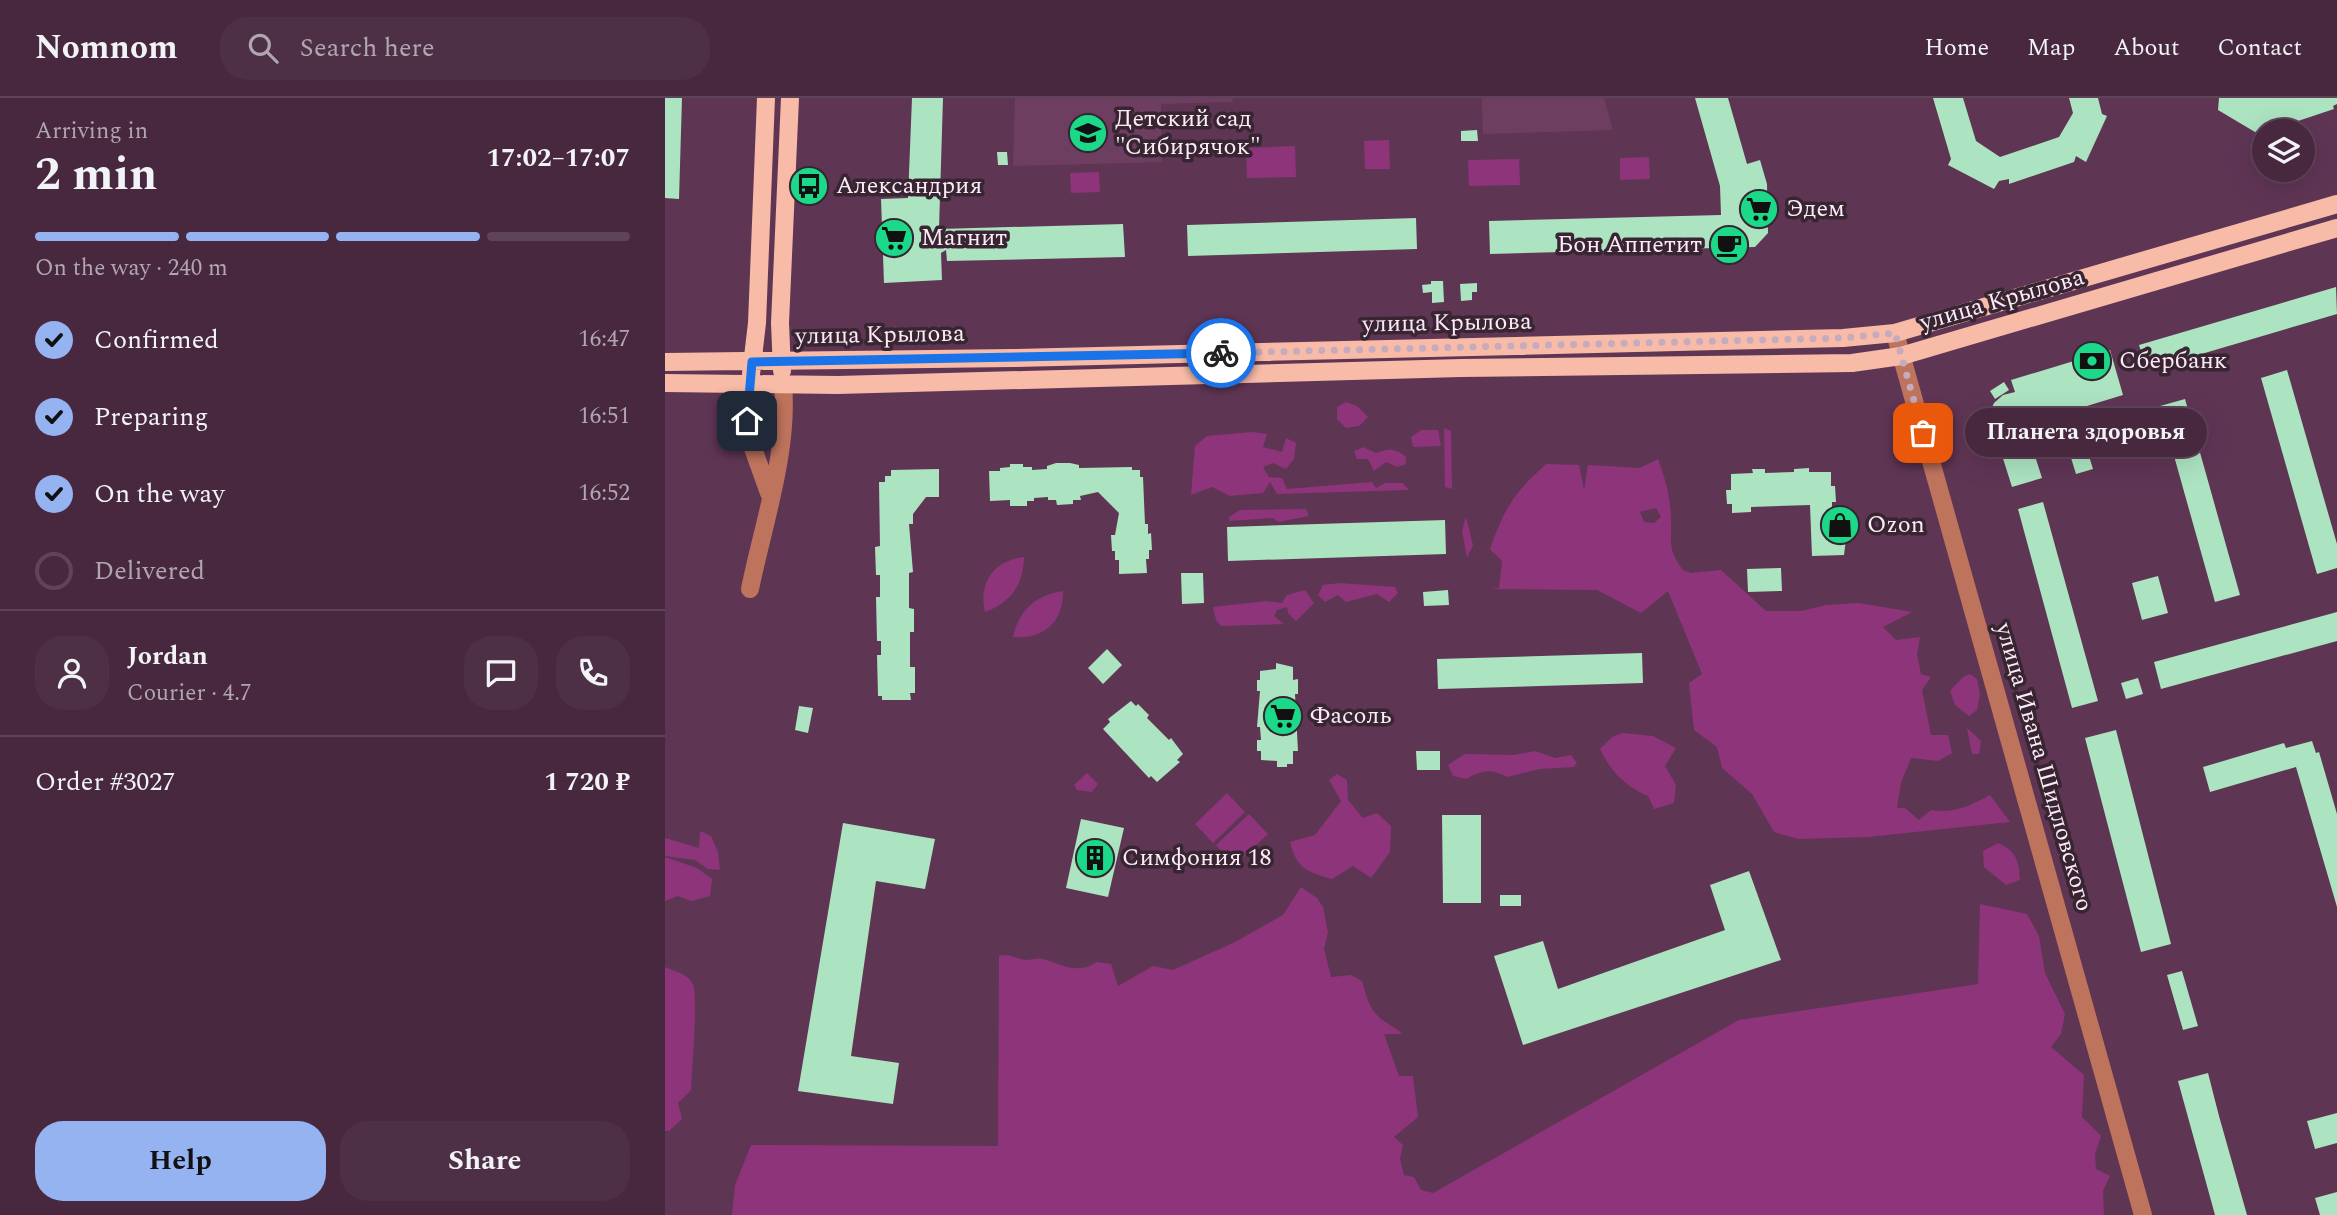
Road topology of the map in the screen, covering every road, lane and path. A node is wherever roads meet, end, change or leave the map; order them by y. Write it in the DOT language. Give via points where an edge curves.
graph roads {
  1 [pos="766,98"];
  2 [pos="790,98"];
  3 [pos="2337,204"];
  4 [pos="2337,228"];
  5 [pos="1895,333"];
  6 [pos="1901,356"];
  7 [pos="781,361"];
  8 [pos="665,362"];
  9 [pos="752,362"];
  10 [pos="665,383"];
  11 [pos="750,384"];
  12 [pos="783,385"];
  13 [pos="769,495"];
  14 [pos="750,589"];
  15 [pos="2143,1215"];
  1 -- 9 [label="main road"];
  2 -- 7 [label="main road"];
  3 -- 5 [label="main road, улица Крылова"];
  4 -- 6 [label="main road, улица Крылова"];
  5 -- 6 [label="street, улица Ивана Шидловского"];
  5 -- 7 [label="main road, улица Крылова"];
  6 -- 12 [label="main road, улица Крылова" via="1852,363"];
  6 -- 15 [label="street, улица Ивана Шидловского"];
  7 -- 9 [label="main road, улица Крылова"];
  7 -- 12 [label="main road"];
  8 -- 9 [label="main road, улица Крылова"];
  9 -- 11 [label="main road"];
  10 -- 11 [label="main road, улица Крылова"];
  11 -- 12 [label="main road, улица Крылова"];
  11 -- 13 [label="street" via="750,440"];
  12 -- 13 [label="street" via="785,408"];
  13 -- 14 [label="street"];
}
